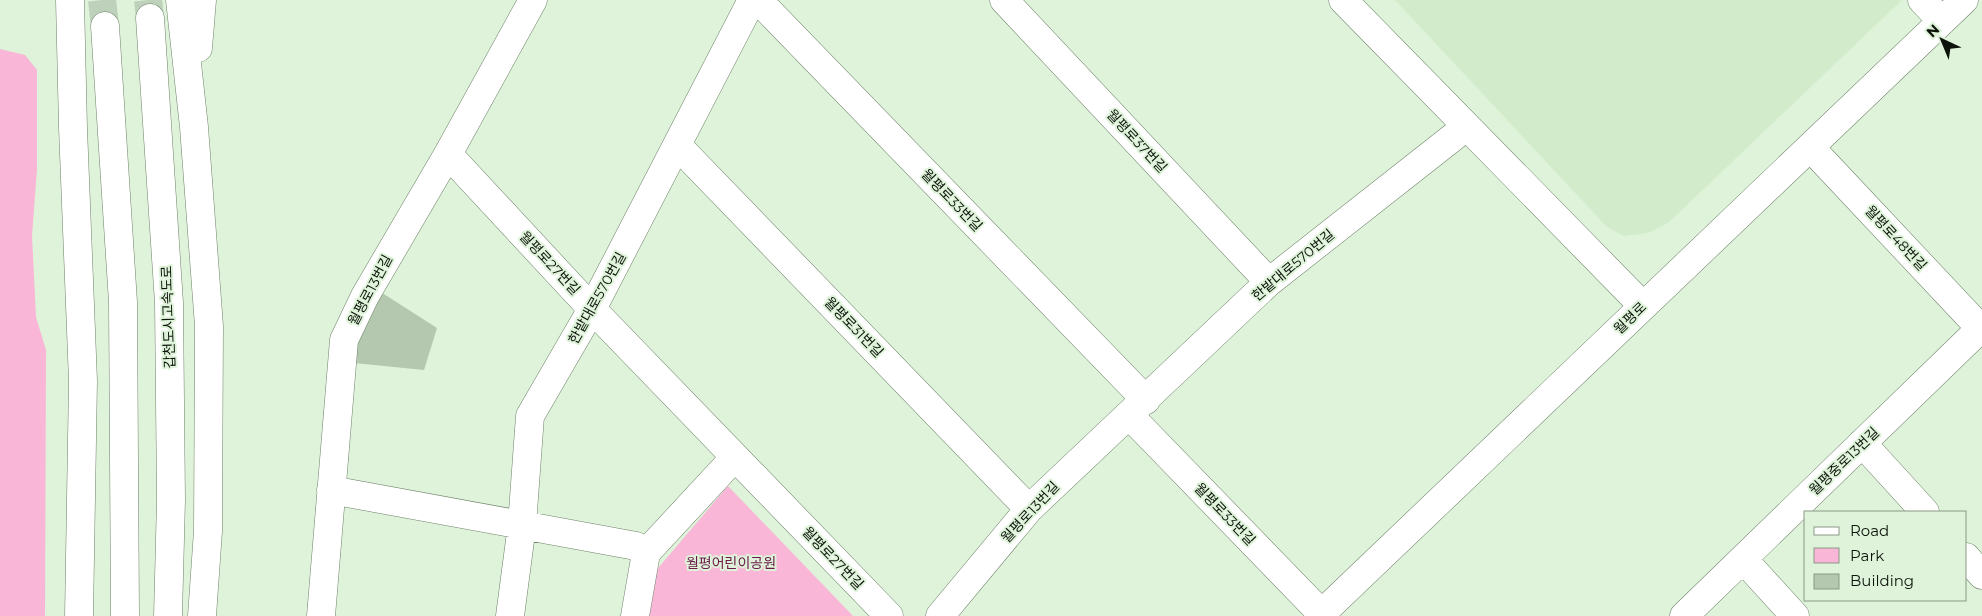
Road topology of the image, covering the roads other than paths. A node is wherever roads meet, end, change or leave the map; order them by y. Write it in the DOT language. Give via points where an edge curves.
graph roads {
  1 [pos="60,0"];
  2 [pos="70,0"];
  3 [pos="180,0"];
  4 [pos="202,0"];
  5 [pos="532,0"];
  6 [pos="752,0"];
  7 [pos="758,0"];
  8 [pos="1004,0"];
  9 [pos="1344,0"];
  10 [pos="1922,0"];
  11 [pos="1964,0"];
  12 [pos="150,18"];
  13 [pos="1942,21"];
  14 [pos="105,26"];
  15 [pos="71,41"];
  16 [pos="194,127"];
  17 [pos="1466,127"];
  18 [pos="678,146"];
  19 [pos="1810,147"];
  20 [pos="448,154"];
  21 [pos="1269,282"];
  22 [pos="1643,306"];
  23 [pos="592,309"];
  24 [pos="1982,328"];
  25 [pos="1138,408"];
  26 [pos="1862,443"];
  27 [pos="735,457"];
  28 [pos="331,490"];
  29 [pos="1029,509"];
  30 [pos="1924,511"];
  31 [pos="522,525"];
  32 [pos="646,553"];
  33 [pos="1967,558"];
  34 [pos="1743,559"];
  35 [pos="1982,575"];
  36 [pos="1321,615"];
  37 [pos="79,616"];
  38 [pos="125,616"];
  39 [pos="168,616"];
  40 [pos="202,616"];
  41 [pos="321,616"];
  42 [pos="510,616"];
  43 [pos="635,616"];
  44 [pos="889,616"];
  45 [pos="940,616"];
  46 [pos="1684,616"];
  47 [pos="1795,616"];
  1 -- 15 [label="street"];
  2 -- 15 [label="street"];
  3 -- 16 [label="street"];
  4 -- 16 [label="street"];
  5 -- 20 [label="street, 월평로13번길"];
  6 -- 18 [label="street, 한밭대로570번길"];
  7 -- 25 [label="street, 월평로33번길"];
  8 -- 21 [label="street, 월평로37번길"];
  9 -- 17 [label="street"];
  10 -- 13 [label="street"];
  11 -- 13 [label="street, 월평로"];
  12 -- 39 [label="street, 갑천도시고속도로" via="169,302 171,500"];
  13 -- 19 [label="street, 월평로"];
  14 -- 38 [label="street" via="123,302"];
  15 -- 37 [label="street" via="83,381"];
  16 -- 40 [label="street" via="209,326 208,531"];
  17 -- 21 [label="street, 한밭대로570번길"];
  17 -- 22 [label="street"];
  18 -- 23 [label="street, 한밭대로570번길"];
  18 -- 29 [label="street, 월평로31번길"];
  19 -- 22 [label="street, 월평로"];
  19 -- 24 [label="street, 월평로48번길"];
  20 -- 23 [label="street, 월평로27번길"];
  20 -- 28 [label="street, 월평로13번길" via="365,296 344,340"];
  21 -- 25 [label="street, 한밭대로570번길"];
  22 -- 36 [label="street, 월평로"];
  23 -- 27 [label="street, 월평로27번길"];
  23 -- 31 [label="street, 한밭대로570번길" via="530,416"];
  24 -- 26 [label="street, 월평중로13번길"];
  25 -- 29 [label="street, 월평로13번길"];
  25 -- 36 [label="street, 월평로33번길"];
  26 -- 30 [label="street"];
  26 -- 34 [label="street, 월평중로13번길"];
  27 -- 32 [label="street"];
  27 -- 44 [label="street, 월평로27번길"];
  28 -- 31 [label="street"];
  28 -- 41 [label="street, 월평로13번길"];
  29 -- 45 [label="street, 월평로13번길"];
  31 -- 32 [label="street" via="636,546"];
  31 -- 42 [label="street, 한밭대로570번길"];
  32 -- 43 [label="street"];
  33 -- 35 [label="street"];
  34 -- 46 [label="street, 월평중로13번길"];
  34 -- 47 [label="street"];
}
